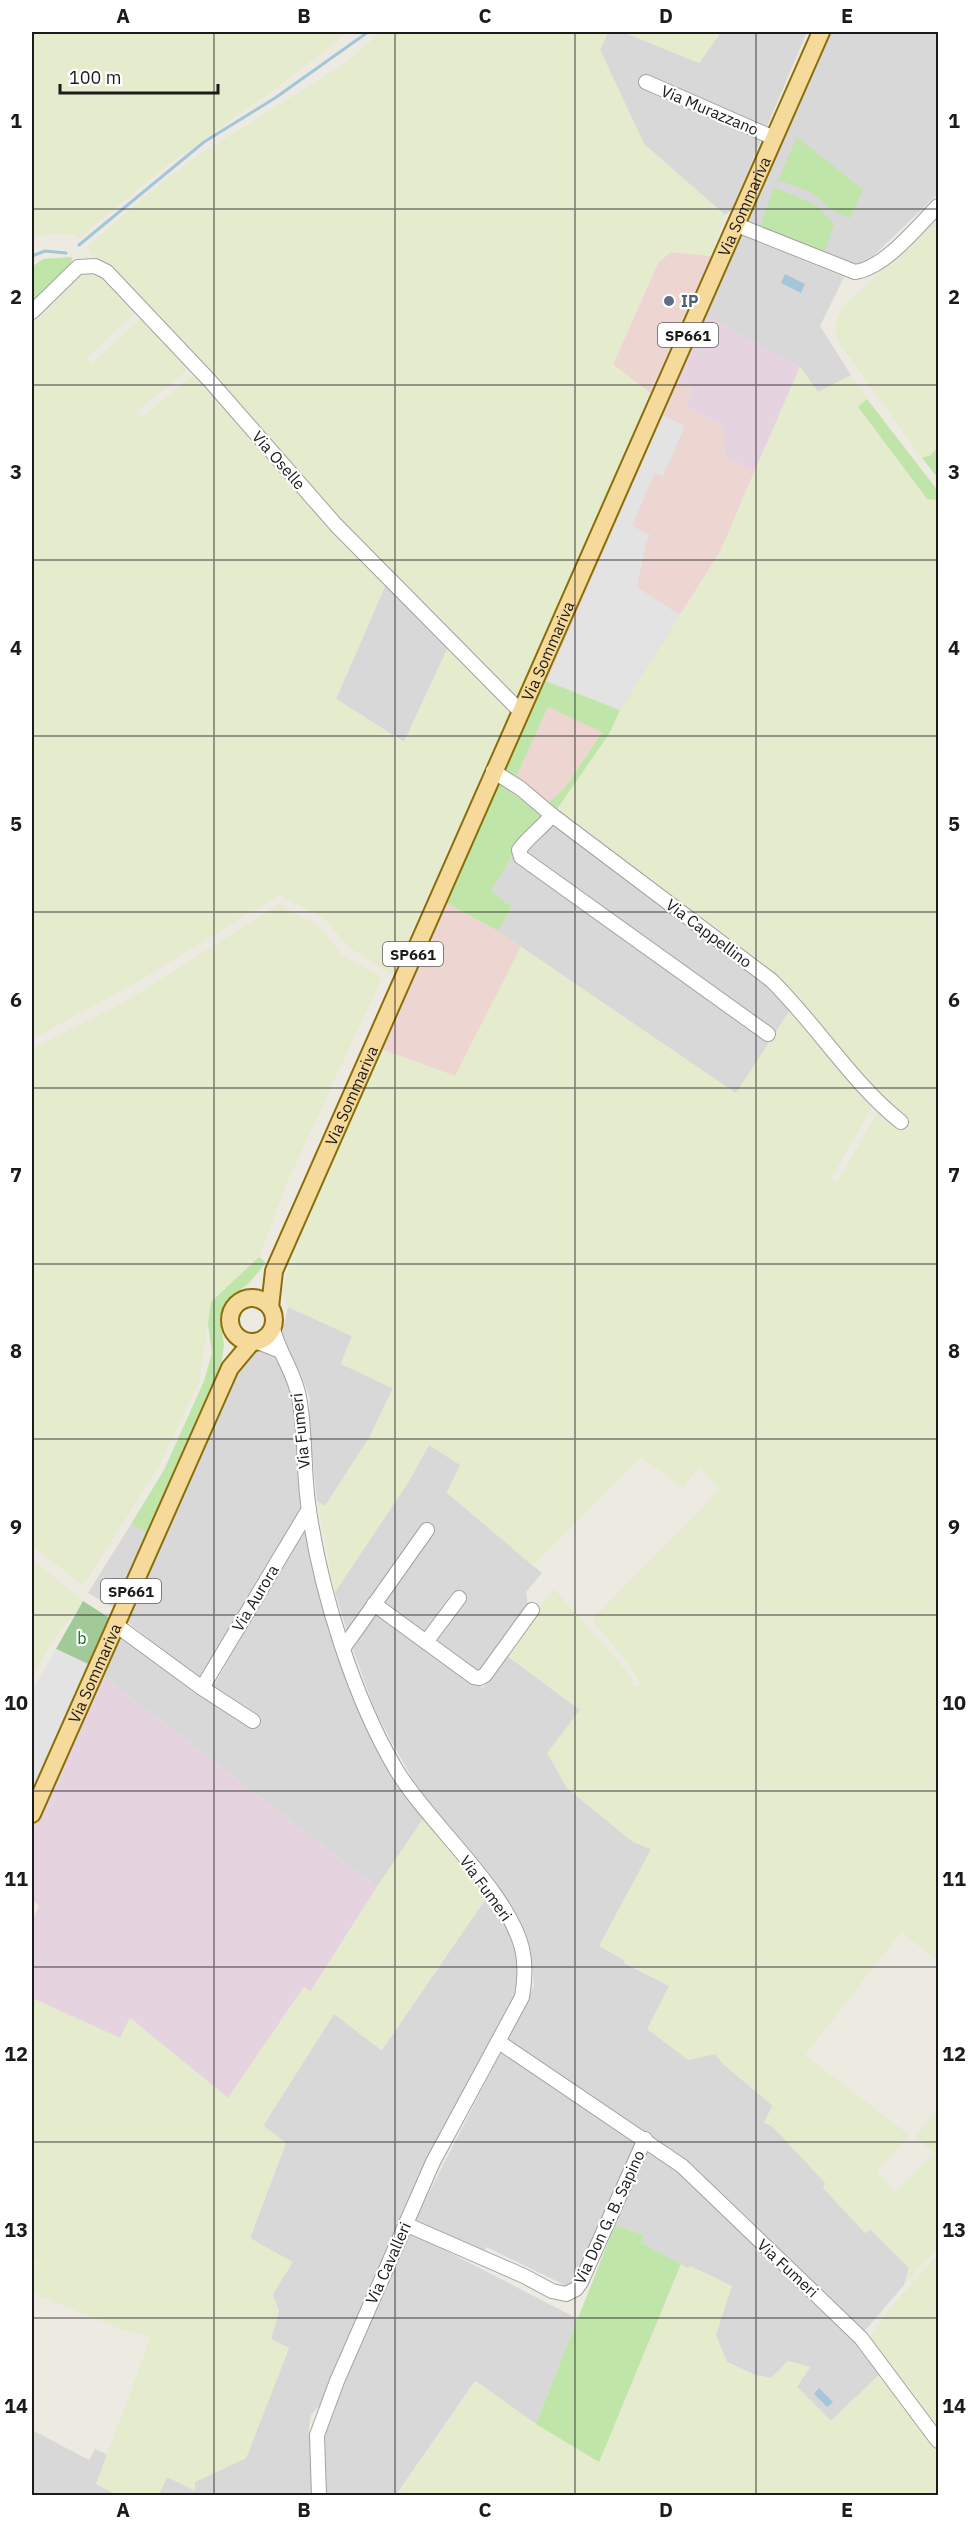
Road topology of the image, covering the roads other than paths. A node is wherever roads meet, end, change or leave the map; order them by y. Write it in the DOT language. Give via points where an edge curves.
graph roads {
  1 [pos="821,32"];
  2 [pos="646,82"];
  3 [pos="774,138"];
  4 [pos="939,206"];
  5 [pos="737,225"];
  6 [pos="32,312"];
  7 [pos="521,712"];
  8 [pos="493,771"];
  9 [pos="552,815"];
  10 [pos="768,1034"];
  11 [pos="901,1122"];
  12 [pos="274,1271"];
  13 [pos="248,1298"];
  14 [pos="270,1307"];
  15 [pos="231,1328"];
  16 [pos="273,1329"];
  17 [pos="255,1342"];
  18 [pos="278,1350"];
  19 [pos="230,1368"];
  20 [pos="309,1509"];
  21 [pos="427,1530"];
  22 [pos="459,1598"];
  23 [pos="374,1604"];
  24 [pos="532,1610"];
  25 [pos="116,1625"];
  26 [pos="426,1642"];
  27 [pos="344,1647"];
  28 [pos="202,1688"];
  29 [pos="254,1721"];
  30 [pos="32,1814"];
  31 [pos="499,2042"];
  32 [pos="645,2139"];
  33 [pos="405,2224"];
  34 [pos="939,2441"];
  35 [pos="319,2496"];
  1 -- 3 [label="main road, Via Sommariva / SP661"];
  2 -- 3 [label="street, Via Murazzano"];
  3 -- 5 [label="main road, Via Sommariva / SP661"];
  4 -- 5 [label="street" via="892,252 855,272"];
  5 -- 7 [label="main road, Via Sommariva / SP661"];
  6 -- 7 [label="street, Via Oselle" via="78,267 95,266 107,273 210,381 336,525"];
  7 -- 8 [label="main road, Via Sommariva / SP661"];
  8 -- 9 [label="street, Via Cappellino"];
  8 -- 12 [label="main road, Via Sommariva / SP661"];
  9 -- 10 [label="street" via="524,843 520,857"];
  9 -- 11 [label="street, Via Cappellino" via="771,980 796,1004 877,1102"];
  12 -- 13 [label="main road, Via Sommariva / SP661"];
  12 -- 14 [label="main road, Via Sommariva / SP661"];
  13 -- 14 [label="main road"];
  13 -- 15 [label="main road" via="233,1307"];
  14 -- 16 [label="main road"];
  15 -- 17 [label="main road" via="240,1340"];
  15 -- 19 [label="main road, Via Sommariva / SP661"];
  16 -- 17 [label="main road"];
  16 -- 18 [label="street, Via Fumeri"];
  17 -- 18 [label="street"];
  17 -- 19 [label="main road, Via Sommariva / SP661"];
  18 -- 20 [label="street, Via Fumeri" via="299,1396"];
  19 -- 25 [label="main road, Via Sommariva / SP661"];
  20 -- 27 [label="street, Via Fumeri" via="321,1577"];
  20 -- 28 [label="street, Via Aurora"];
  21 -- 23 [label="street"];
  22 -- 26 [label="street"];
  23 -- 26 [label="street"];
  23 -- 27 [label="street"];
  24 -- 26 [label="street" via="480,1678"];
  25 -- 28 [label="street"];
  25 -- 30 [label="main road, Via Sommariva / SP661"];
  27 -- 31 [label="street, Via Fumeri" via="377,1733 398,1772 486,1884 509,1917 522,1947 526,1974 522,1997"];
  28 -- 29 [label="street"];
  31 -- 32 [label="street, Via Fumeri"];
  31 -- 33 [label="street, Via Cavalleri" via="433,2162"];
  32 -- 33 [label="street, Via Don G. B. Sapino" via="581,2282 566,2294"];
  32 -- 34 [label="street, Via Fumeri" via="682,2166 861,2338"];
  33 -- 35 [label="street, Via Cavalleri" via="317,2435"];
}
